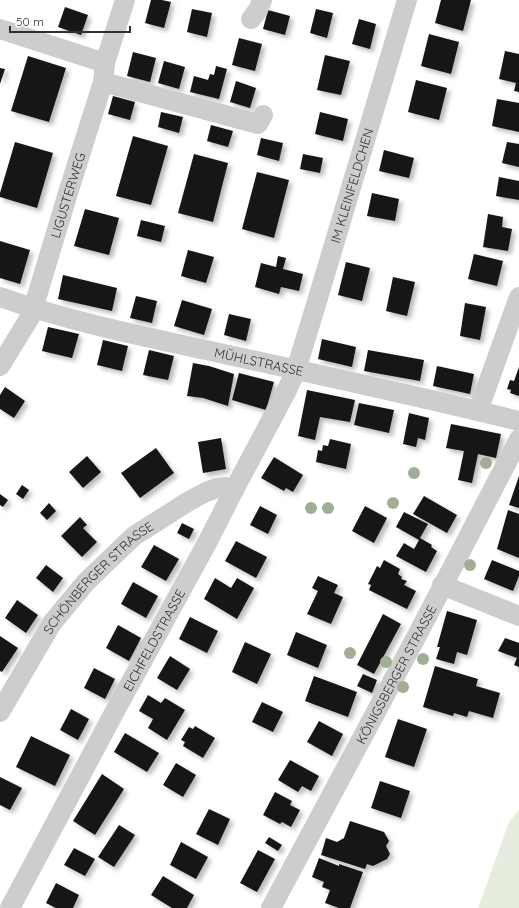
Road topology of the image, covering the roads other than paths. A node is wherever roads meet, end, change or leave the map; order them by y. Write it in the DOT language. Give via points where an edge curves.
graph roads {
  1 [pos="125,0"];
  2 [pos="262,0"];
  3 [pos="407,0"];
  4 [pos="251,19"];
  5 [pos="0,29"];
  6 [pos="105,63"];
  7 [pos="103,82"];
  8 [pos="263,115"];
  9 [pos="0,297"];
  10 [pos="519,297"];
  11 [pos="34,309"];
  12 [pos="0,366"];
  13 [pos="296,370"];
  14 [pos="478,411"];
  15 [pos="519,421"];
  16 [pos="519,439"];
  17 [pos="234,490"];
  18 [pos="442,585"];
  19 [pos="519,616"];
  20 [pos="0,712"];
  21 [pos="10,908"];
  22 [pos="271,908"];
  1 -- 6 [label="street, LIGUSTERWEG"];
  2 -- 4 [label="street"];
  3 -- 13 [label="street, IM KLEINFELDCHEN"];
  5 -- 6 [label="street"];
  6 -- 7 [label="street, LIGUSTERWEG"];
  7 -- 8 [label="street" via="258,124"];
  7 -- 11 [label="street, LIGUSTERWEG"];
  9 -- 11 [label="street, MÜHLSTRASSE"];
  10 -- 14 [label="street"];
  11 -- 12 [label="street, LIGUSTERWEG"];
  11 -- 13 [label="street, MÜHLSTRASSE"];
  13 -- 14 [label="street, MÜHLSTRASSE"];
  13 -- 17 [label="street, EICHFELDSTRASSE"];
  14 -- 15 [label="street, MÜHLSTRASSE"];
  16 -- 18 [label="street, KÖNIGSBERGER STRASSE"];
  17 -- 20 [label="street, SCHÖNBERGER STRASSE" via="226,487 206,492 134,536 86,582 52,623"];
  17 -- 21 [label="street, EICHFELDSTRASSE"];
  18 -- 19 [label="street"];
  18 -- 22 [label="street, KÖNIGSBERGER STRASSE"];
}
